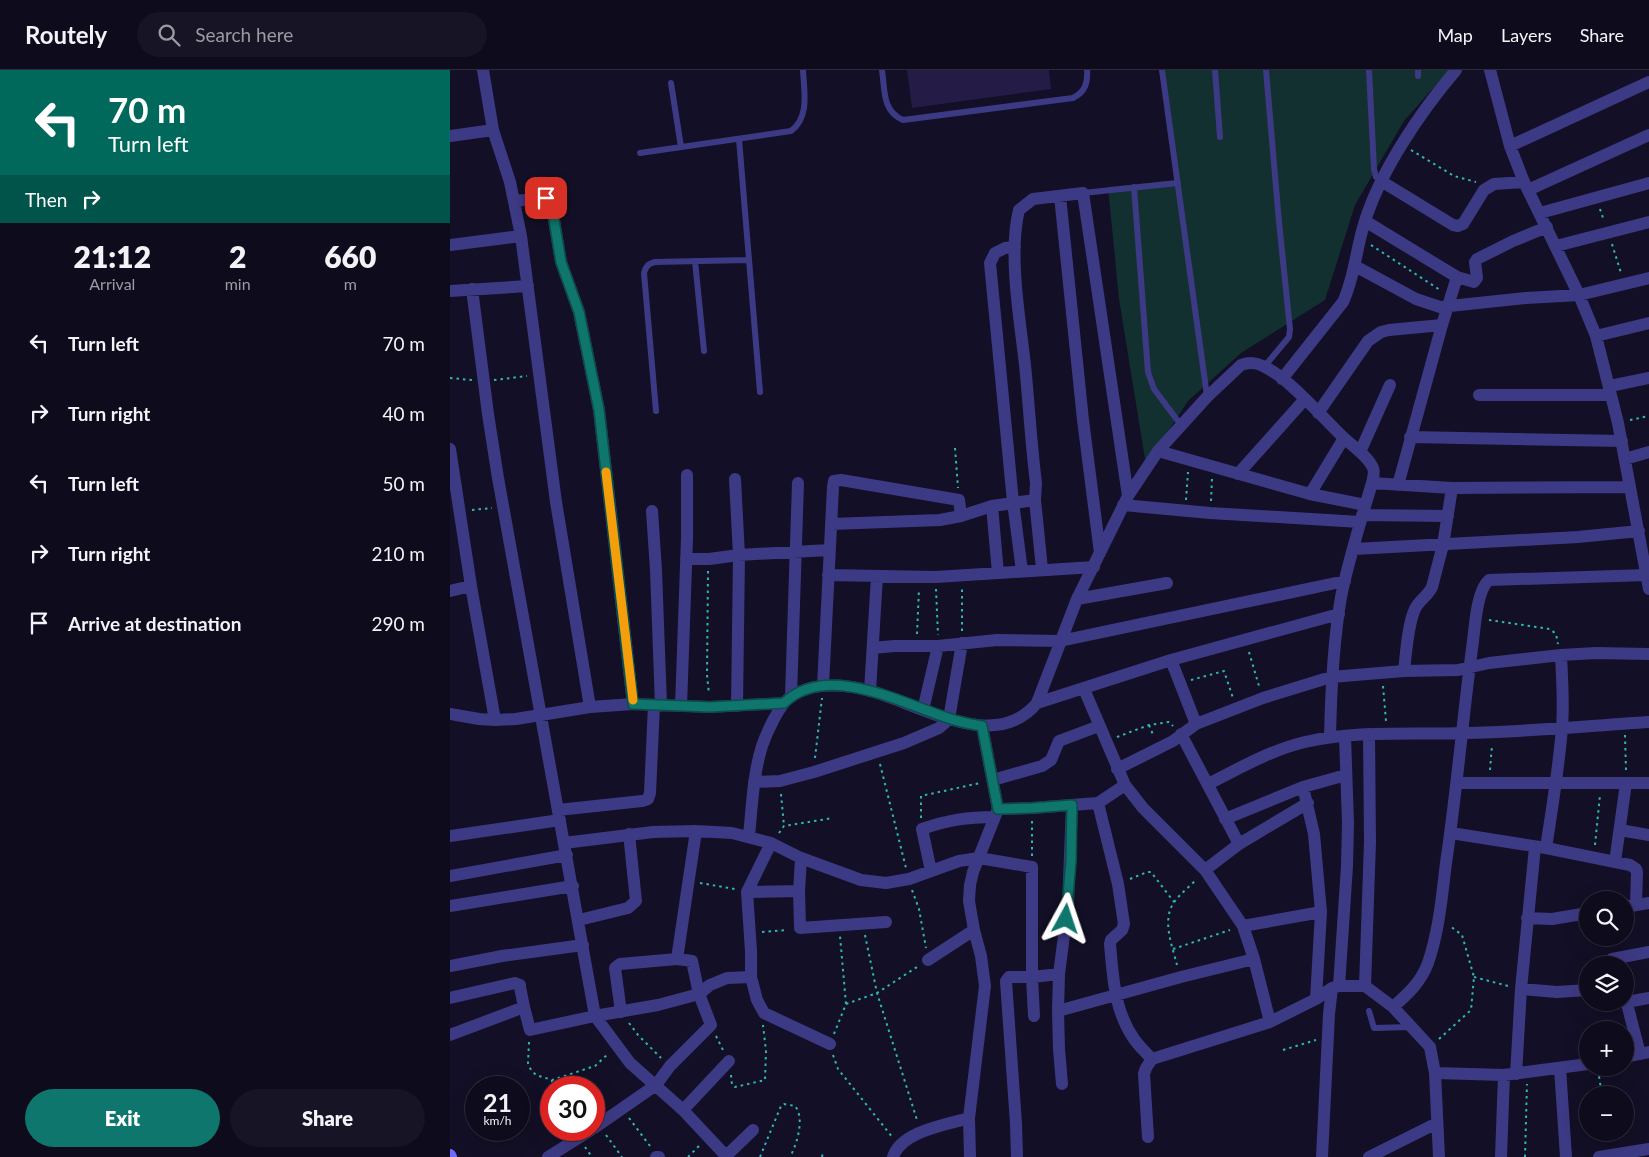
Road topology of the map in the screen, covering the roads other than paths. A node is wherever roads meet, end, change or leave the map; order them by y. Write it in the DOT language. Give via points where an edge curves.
graph roads {
  1 [pos="483,70"];
  2 [pos="803,70"];
  3 [pos="882,70"];
  4 [pos="1087,70"];
  5 [pos="1162,70"];
  6 [pos="1215,70"];
  7 [pos="1266,70"];
  8 [pos="1369,70"];
  9 [pos="1456,70"];
  10 [pos="1490,70"];
  11 [pos="1649,82"];
  12 [pos="671,83"];
  13 [pos="493,130"];
  14 [pos="1649,135"];
  15 [pos="450,136"];
  16 [pos="1220,138"];
  17 [pos="738,139"];
  18 [pos="1510,146"];
  19 [pos="681,147"];
  20 [pos="640,153"];
  21 [pos="1381,181"];
  22 [pos="1178,183"];
  23 [pos="1649,184"];
  24 [pos="1526,186"];
  25 [pos="1134,187"];
  26 [pos="1083,193"];
  27 [pos="1060,196"];
  28 [pos="515,201"];
  29 [pos="1540,213"];
  30 [pos="1364,221"];
  31 [pos="1649,222"];
  32 [pos="1547,227"];
  33 [pos="521,236"];
  34 [pos="450,244"];
  35 [pos="1556,246"];
  36 [pos="1015,247"];
  37 [pos="748,260"];
  38 [pos="695,261"];
  39 [pos="1355,266"];
  40 [pos="1457,277"];
  41 [pos="1649,278"];
  42 [pos="528,286"];
  43 [pos="472,289"];
  44 [pos="450,291"];
  45 [pos="1579,295"];
  46 [pos="1449,302"];
  47 [pos="1649,323"];
  48 [pos="1442,325"];
  49 [pos="1596,336"];
  50 [pos="704,351"];
  51 [pos="1264,366"];
  52 [pos="1649,378"];
  53 [pos="1282,379"];
  54 [pos="1390,385"];
  55 [pos="1610,391"];
  56 [pos="760,392"];
  57 [pos="1479,395"];
  58 [pos="1208,397"];
  59 [pos="1305,399"];
  60 [pos="656,411"];
  61 [pos="1318,413"];
  62 [pos="1181,425"];
  63 [pos="1410,437"];
  64 [pos="1344,438"];
  65 [pos="1622,441"];
  66 [pos="450,449"];
  67 [pos="1158,451"];
  68 [pos="1360,452"];
  69 [pos="1649,452"];
  70 [pos="1625,459"];
  71 [pos="1238,474"];
  72 [pos="687,475"];
  73 [pos="736,479"];
  74 [pos="798,483"];
  75 [pos="1372,483"];
  76 [pos="1398,485"];
  77 [pos="1630,487"];
  78 [pos="1452,488"];
  79 [pos="1310,494"];
  80 [pos="1035,500"];
  81 [pos="1126,501"];
  82 [pos="1013,502"];
  83 [pos="992,506"];
  84 [pos="652,511"];
  85 [pos="1362,514"];
  86 [pos="455,515"];
  87 [pos="961,516"];
  88 [pos="1448,516"];
  89 [pos="831,524"];
  90 [pos="1639,531"];
  91 [pos="1443,545"];
  92 [pos="1354,549"];
  93 [pos="829,550"];
  94 [pos="796,553"];
  95 [pos="1100,553"];
  96 [pos="739,555"];
  97 [pos="686,559"];
  98 [pos="1094,567"];
  99 [pos="1042,569"];
  100 [pos="1022,571"];
  101 [pos="998,574"];
  102 [pos="828,575"];
  103 [pos="1647,575"];
  104 [pos="877,576"];
  105 [pos="1344,581"];
  106 [pos="1167,583"];
  107 [pos="471,586"];
  108 [pos="1649,589"];
  109 [pos="450,591"];
  110 [pos="1077,599"];
  111 [pos="1339,614"];
  112 [pos="1060,641"];
  113 [pos="962,642"];
  114 [pos="938,646"];
  115 [pos="873,648"];
  116 [pos="1649,654"];
  117 [pos="1561,655"];
  118 [pos="1171,660"];
  119 [pos="1470,667"];
  120 [pos="1404,671"];
  121 [pos="1331,677"];
  122 [pos="823,686"];
  123 [pos="1084,689"];
  124 [pos="870,691"];
  125 [pos="788,699"];
  126 [pos="1037,702"];
  127 [pos="633,704"];
  128 [pos="657,705"];
  129 [pos="681,706"];
  130 [pos="737,706"];
  131 [pos="590,707"];
  132 [pos="923,710"];
  133 [pos="450,712"];
  134 [pos="540,716"];
  135 [pos="949,719"];
  136 [pos="495,720"];
  137 [pos="1649,722"];
  138 [pos="1196,724"];
  139 [pos="982,726"];
  140 [pos="1099,726"];
  141 [pos="1562,728"];
  142 [pos="1181,734"];
  143 [pos="1369,734"];
  144 [pos="1462,734"];
  145 [pos="1345,736"];
  146 [pos="1330,737"];
  147 [pos="1117,769"];
  148 [pos="1346,775"];
  149 [pos="993,780"];
  150 [pos="754,782"];
  151 [pos="1457,783"];
  152 [pos="1556,783"];
  153 [pos="1626,783"];
  154 [pos="1649,783"];
  155 [pos="1208,784"];
  156 [pos="1125,785"];
  157 [pos="1303,787"];
  158 [pos="1098,803"];
  159 [pos="1308,803"];
  160 [pos="1072,805"];
  161 [pos="996,813"];
  162 [pos="560,815"];
  163 [pos="1225,819"];
  164 [pos="696,830"];
  165 [pos="1620,830"];
  166 [pos="1451,833"];
  167 [pos="629,834"];
  168 [pos="1649,835"];
  169 [pos="450,836"];
  170 [pos="749,836"];
  171 [pos="771,843"];
  172 [pos="1239,844"];
  173 [pos="1540,848"];
  174 [pos="566,849"];
  175 [pos="801,858"];
  176 [pos="978,858"];
  177 [pos="1615,862"];
  178 [pos="1205,870"];
  179 [pos="931,871"];
  180 [pos="450,876"];
  181 [pos="572,886"];
  182 [pos="799,891"];
  183 [pos="747,892"];
  184 [pos="1637,905"];
  185 [pos="450,906"];
  186 [pos="1321,912"];
  187 [pos="1579,914"];
  188 [pos="1527,918"];
  189 [pos="579,920"];
  190 [pos="886,922"];
  191 [pos="1243,926"];
  192 [pos="974,930"];
  193 [pos="583,945"];
  194 [pos="1649,952"];
  195 [pos="1624,956"];
  196 [pos="677,959"];
  197 [pos="1254,959"];
  198 [pos="928,960"];
  199 [pos="450,966"];
  200 [pos="1059,974"];
  201 [pos="751,977"];
  202 [pos="1032,977"];
  203 [pos="1365,986"];
  204 [pos="1336,987"];
  205 [pos="1521,989"];
  206 [pos="1579,991"];
  207 [pos="699,994"];
  208 [pos="1115,996"];
  209 [pos="450,998"];
  210 [pos="1316,998"];
  211 [pos="1649,998"];
  212 [pos="1634,999"];
  213 [pos="524,1007"];
  214 [pos="1393,1007"];
  215 [pos="1058,1011"];
  216 [pos="1369,1011"];
  217 [pos="1630,1011"];
  218 [pos="621,1012"];
  219 [pos="595,1016"];
  220 [pos="1034,1016"];
  221 [pos="1270,1022"];
  222 [pos="1412,1027"];
  223 [pos="450,1034"];
  224 [pos="830,1044"];
  225 [pos="1644,1053"];
  226 [pos="1152,1059"];
  227 [pos="729,1061"];
  228 [pos="1579,1065"];
  229 [pos="1560,1068"];
  230 [pos="1435,1073"];
  231 [pos="1516,1074"];
  232 [pos="1062,1084"];
  233 [pos="656,1085"];
  234 [pos="683,1110"];
  235 [pos="970,1118"];
  236 [pos="605,1121"];
  237 [pos="1437,1122"];
  238 [pos="753,1130"];
  239 [pos="1148,1137"];
  240 [pos="578,1141"];
  241 [pos="1649,1149"];
  242 [pos="564,1153"];
  243 [pos="727,1156"];
  244 [pos="548,1157"];
  245 [pos="893,1157"];
  246 [pos="970,1157"];
  247 [pos="1017,1157"];
  248 [pos="1322,1157"];
  249 [pos="1369,1157"];
  250 [pos="1439,1157"];
  251 [pos="1501,1157"];
  252 [pos="1566,1157"];
  253 [pos="1599,1157"];
  1 -- 13 [label="street"];
  2 -- 17 [label="lane" via="804,109 798,126 791,131"];
  3 -- 4 [label="lane" via="889,110 904,120 1073,98 1086,86"];
  5 -- 22 [label="lane"];
  6 -- 16 [label="lane"];
  7 -- 51 [label="lane" via="1290,329 1289,337"];
  8 -- 21 [label="lane" via="1374,169"];
  9 -- 21 [label="street" via="1402,145"];
  10 -- 18 [label="street"];
  11 -- 18 [label="street"];
  12 -- 19 [label="lane"];
  13 -- 15 [label="street"];
  13 -- 28 [label="street"];
  14 -- 24 [label="street"];
  17 -- 19 [label="lane"];
  17 -- 37 [label="lane"];
  18 -- 24 [label="street"];
  19 -- 20 [label="lane"];
  21 -- 24 [label="street" via="1458,226 1463,224 1489,186"];
  21 -- 30 [label="street"];
  22 -- 25 [label="lane"];
  22 -- 58 [label="lane"];
  23 -- 29 [label="street"];
  24 -- 29 [label="street"];
  25 -- 26 [label="lane"];
  25 -- 62 [label="lane" via="1148,372 1154,390"];
  26 -- 27 [label="street"];
  26 -- 81 [label="street"];
  27 -- 36 [label="street" via="1033,200 1019,210"];
  27 -- 95 [label="street"];
  28 -- 33 [label="street"];
  28 -- 127 [label="street" via="542,198 551,202 561,262 583,328 599,410"];
  29 -- 32 [label="street"];
  30 -- 39 [label="street"];
  30 -- 40 [label="street"];
  31 -- 35 [label="street"];
  32 -- 35 [label="street"];
  32 -- 40 [label="street" via="1477,259 1474,282"];
  33 -- 34 [label="street"];
  33 -- 42 [label="street"];
  35 -- 45 [label="street"];
  36 -- 80 [label="street"];
  36 -- 82 [label="street" via="995,253 990,263"];
  37 -- 38 [label="lane"];
  37 -- 56 [label="lane"];
  38 -- 50 [label="lane"];
  38 -- 60 [label="lane" via="650,263 644,272"];
  39 -- 46 [label="street" via="1431,305"];
  39 -- 53 [label="street" via="1343,302"];
  40 -- 46 [label="street"];
  41 -- 45 [label="street"];
  42 -- 43 [label="street"];
  42 -- 131 [label="street" via="556,502"];
  43 -- 44 [label="street"];
  43 -- 134 [label="street" via="483,382"];
  45 -- 46 [label="street"];
  45 -- 49 [label="street"];
  46 -- 48 [label="street"];
  47 -- 49 [label="street"];
  48 -- 61 [label="street" via="1389,330 1375,336 1368,341"];
  48 -- 63 [label="street"];
  49 -- 55 [label="street"];
  51 -- 53 [label="street"];
  51 -- 58 [label="street" via="1252,362 1241,365"];
  52 -- 55 [label="street"];
  53 -- 59 [label="street"];
  54 -- 68 [label="street"];
  55 -- 57 [label="street"];
  55 -- 65 [label="street"];
  58 -- 62 [label="street"];
  59 -- 61 [label="street"];
  59 -- 71 [label="street"];
  61 -- 64 [label="street"];
  62 -- 67 [label="street"];
  63 -- 65 [label="street"];
  63 -- 76 [label="street"];
  64 -- 68 [label="street"];
  64 -- 79 [label="street"];
  65 -- 70 [label="street"];
  66 -- 86 [label="street"];
  67 -- 71 [label="street"];
  67 -- 81 [label="street"];
  68 -- 75 [label="street" via="1372,466"];
  69 -- 70 [label="street"];
  70 -- 77 [label="street"];
  71 -- 79 [label="street"];
  72 -- 97 [label="street"];
  73 -- 96 [label="street"];
  74 -- 94 [label="street"];
  75 -- 76 [label="street"];
  75 -- 85 [label="street"];
  76 -- 78 [label="street"];
  77 -- 78 [label="street"];
  77 -- 90 [label="street"];
  78 -- 88 [label="street"];
  79 -- 85 [label="street"];
  80 -- 82 [label="street"];
  80 -- 99 [label="street"];
  81 -- 85 [label="street" via="1210,513"];
  81 -- 95 [label="street"];
  82 -- 83 [label="street"];
  82 -- 100 [label="street"];
  83 -- 87 [label="street"];
  83 -- 101 [label="street"];
  84 -- 128 [label="street"];
  85 -- 88 [label="street"];
  85 -- 92 [label="street"];
  86 -- 107 [label="street"];
  87 -- 89 [label="street" via="940,520"];
  87 -- 89 [label="street" via="959,500 838,480 833,484"];
  88 -- 91 [label="street"];
  89 -- 93 [label="street"];
  90 -- 91 [label="street"];
  90 -- 103 [label="street"];
  91 -- 92 [label="street"];
  91 -- 120 [label="street" via="1432,587 1412,616"];
  92 -- 105 [label="street"];
  93 -- 94 [label="street"];
  93 -- 102 [label="street"];
  94 -- 96 [label="street"];
  94 -- 125 [label="street"];
  95 -- 98 [label="street"];
  96 -- 97 [label="street"];
  96 -- 130 [label="street"];
  97 -- 129 [label="street"];
  98 -- 99 [label="street"];
  98 -- 110 [label="street"];
  99 -- 100 [label="street"];
  100 -- 101 [label="street"];
  101 -- 104 [label="street"];
  102 -- 104 [label="street"];
  102 -- 122 [label="street"];
  103 -- 108 [label="street"];
  103 -- 119 [label="street" via="1489,580 1482,590"];
  104 -- 115 [label="street"];
  105 -- 111 [label="street"];
  105 -- 112 [label="street"];
  106 -- 110 [label="street"];
  107 -- 109 [label="street"];
  107 -- 136 [label="street"];
  110 -- 112 [label="street"];
  111 -- 118 [label="street"];
  111 -- 121 [label="street"];
  112 -- 113 [label="street"];
  112 -- 126 [label="street"];
  113 -- 114 [label="street"];
  113 -- 135 [label="street"];
  114 -- 115 [label="street"];
  114 -- 132 [label="street"];
  115 -- 124 [label="street"];
  116 -- 117 [label="street"];
  117 -- 119 [label="street"];
  117 -- 141 [label="street"];
  118 -- 123 [label="street"];
  118 -- 138 [label="street"];
  119 -- 120 [label="street"];
  119 -- 144 [label="street"];
  120 -- 121 [label="street"];
  121 -- 138 [label="street" via="1236,707"];
  121 -- 146 [label="street"];
  122 -- 124 [label="street"];
  122 -- 125 [label="street" via="806,689"];
  123 -- 126 [label="street"];
  123 -- 140 [label="street"];
  124 -- 132 [label="street"];
  125 -- 130 [label="street"];
  125 -- 150 [label="street" via="764,740"];
  126 -- 139 [label="street" via="1015,720"];
  127 -- 128 [label="street"];
  127 -- 131 [label="street"];
  128 -- 129 [label="street"];
  128 -- 162 [label="street" via="648,799"];
  129 -- 130 [label="street"];
  131 -- 134 [label="street"];
  132 -- 135 [label="street"];
  133 -- 136 [label="street"];
  134 -- 136 [label="street"];
  134 -- 162 [label="street"];
  135 -- 139 [label="street"];
  135 -- 150 [label="street" via="933,732 877,752 780,781"];
  137 -- 141 [label="street"];
  138 -- 142 [label="street"];
  139 -- 149 [label="street"];
  140 -- 147 [label="street"];
  140 -- 149 [label="street" via="1059,741 1051,760 1042,766"];
  141 -- 144 [label="street"];
  141 -- 152 [label="street"];
  142 -- 147 [label="street"];
  142 -- 155 [label="street"];
  143 -- 144 [label="street"];
  143 -- 145 [label="street"];
  143 -- 203 [label="street" via="1370,842"];
  144 -- 151 [label="street"];
  145 -- 146 [label="street"];
  145 -- 148 [label="street"];
  146 -- 155 [label="street" via="1277,750"];
  147 -- 156 [label="street"];
  148 -- 157 [label="street"];
  148 -- 204 [label="street" via="1347,866"];
  149 -- 161 [label="street"];
  150 -- 170 [label="street"];
  151 -- 152 [label="street"];
  151 -- 166 [label="street"];
  152 -- 153 [label="street"];
  152 -- 173 [label="street"];
  153 -- 154 [label="street"];
  153 -- 165 [label="street"];
  155 -- 163 [label="street"];
  156 -- 158 [label="street"];
  156 -- 178 [label="street" via="1143,808"];
  157 -- 159 [label="street"];
  157 -- 163 [label="street"];
  158 -- 160 [label="street"];
  158 -- 208 [label="street" via="1118,884 1124,924 1110,944"];
  159 -- 172 [label="street"];
  159 -- 186 [label="street"];
  160 -- 161 [label="street"];
  160 -- 200 [label="street" via="1068,905"];
  161 -- 176 [label="street"];
  161 -- 179 [label="street" via="955,819 922,829"];
  162 -- 169 [label="street"];
  162 -- 174 [label="street"];
  163 -- 172 [label="street"];
  164 -- 167 [label="street"];
  164 -- 170 [label="street"];
  164 -- 196 [label="street"];
  165 -- 168 [label="street"];
  165 -- 177 [label="street"];
  166 -- 173 [label="street"];
  166 -- 214 [label="street" via="1439,918 1428,963 1420,981"];
  167 -- 174 [label="street"];
  167 -- 189 [label="street" via="636,901 628,908"];
  170 -- 171 [label="street"];
  171 -- 175 [label="street"];
  171 -- 183 [label="street"];
  172 -- 178 [label="street"];
  173 -- 177 [label="street"];
  173 -- 188 [label="street"];
  174 -- 180 [label="street"];
  174 -- 181 [label="street"];
  175 -- 179 [label="street" via="869,882 909,879"];
  175 -- 182 [label="street"];
  176 -- 179 [label="street"];
  176 -- 192 [label="street" via="970,885"];
  176 -- 202 [label="street" via="1032,867"];
  177 -- 184 [label="street" via="1636,869"];
  178 -- 191 [label="street"];
  181 -- 185 [label="street"];
  181 -- 189 [label="street"];
  182 -- 183 [label="street"];
  182 -- 190 [label="street" via="800,928"];
  183 -- 201 [label="street"];
  186 -- 191 [label="street"];
  186 -- 210 [label="street"];
  187 -- 188 [label="street" via="1552,919"];
  188 -- 205 [label="street"];
  189 -- 193 [label="street"];
  191 -- 197 [label="street"];
  192 -- 198 [label="street"];
  192 -- 235 [label="street" via="985,986"];
  193 -- 199 [label="street"];
  193 -- 219 [label="street"];
  194 -- 195 [label="street"];
  196 -- 207 [label="street" via="692,961"];
  196 -- 218 [label="street" via="617,965"];
  197 -- 208 [label="street"];
  197 -- 221 [label="street"];
  200 -- 202 [label="street"];
  200 -- 215 [label="street"];
  201 -- 207 [label="street" via="720,980"];
  201 -- 224 [label="street" via="761,1010"];
  202 -- 220 [label="street"];
  202 -- 247 [label="street" via="1009,977 1006,981"];
  203 -- 204 [label="street"];
  203 -- 214 [label="street"];
  204 -- 210 [label="street"];
  204 -- 248 [label="street" via="1328,1037"];
  205 -- 206 [label="street"];
  205 -- 231 [label="street"];
  207 -- 218 [label="street"];
  207 -- 233 [label="street" via="711,1025 670,1066"];
  208 -- 215 [label="street"];
  208 -- 226 [label="street" via="1134,1039"];
  209 -- 213 [label="street" via="515,983 520,985"];
  210 -- 221 [label="street"];
  211 -- 212 [label="street"];
  213 -- 219 [label="street" via="530,1030"];
  213 -- 223 [label="street"];
  214 -- 222 [label="street"];
  215 -- 232 [label="street"];
  216 -- 222 [label="lane" via="1374,1028"];
  217 -- 225 [label="street"];
  218 -- 219 [label="street"];
  219 -- 233 [label="street" via="630,1063"];
  221 -- 226 [label="street"];
  222 -- 230 [label="street" via="1430,1048"];
  226 -- 239 [label="street" via="1144,1074"];
  227 -- 234 [label="street"];
  228 -- 229 [label="street"];
  229 -- 231 [label="street"];
  229 -- 252 [label="street"];
  230 -- 231 [label="street"];
  230 -- 237 [label="street"];
  231 -- 251 [label="street"];
  233 -- 234 [label="street"];
  233 -- 236 [label="street"];
  234 -- 243 [label="street"];
  235 -- 245 [label="street" via="921,1132 899,1145"];
  235 -- 246 [label="street"];
  237 -- 249 [label="street"];
  237 -- 250 [label="street"];
  238 -- 243 [label="street"];
  240 -- 242 [label="street"];
  241 -- 253 [label="street"];
  242 -- 244 [label="street"];
}
